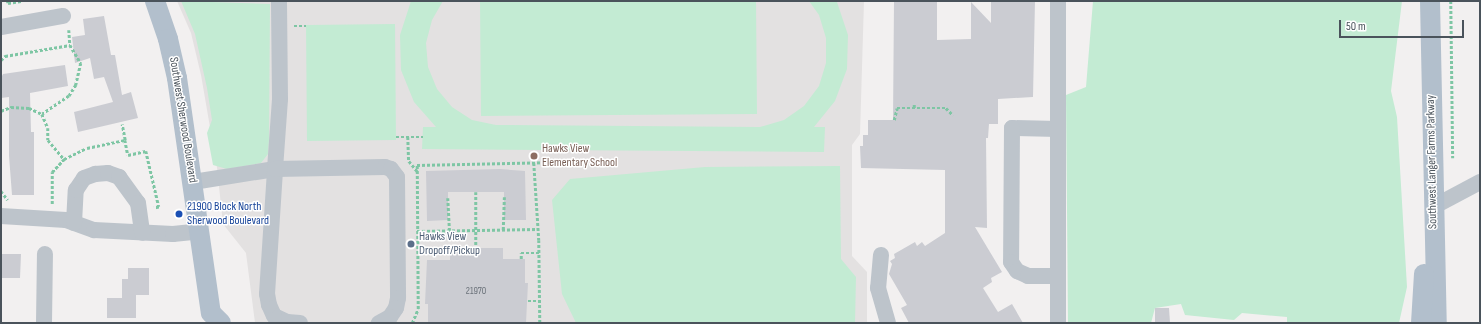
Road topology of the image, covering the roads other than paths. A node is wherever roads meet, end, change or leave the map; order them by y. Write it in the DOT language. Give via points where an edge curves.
graph roads {
  1 [pos="155,1"];
  2 [pos="280,1"];
  3 [pos="1058,1"];
  4 [pos="1430,1"];
  5 [pos="65,19"];
  6 [pos="1,28"];
  7 [pos="1058,129"];
  8 [pos="275,169"];
  9 [pos="192,182"];
  10 [pos="1480,182"];
  11 [pos="1433,207"];
  12 [pos="6,210"];
  13 [pos="74,222"];
  14 [pos="200,231"];
  15 [pos="142,232"];
  16 [pos="45,254"];
  17 [pos="881,255"];
  18 [pos="1434,258"];
  19 [pos="1058,276"];
  20 [pos="213,320"];
  21 [pos="44,323"];
  22 [pos="300,323"];
  23 [pos="379,323"];
  24 [pos="888,323"];
  25 [pos="1058,323"];
  26 [pos="1421,323"];
  27 [pos="1437,323"];
  1 -- 9 [label="main road, Southwest Sherwood Boulevard" via="164,23 176,71"];
  2 -- 8 [label="lane" via="280,98"];
  3 -- 7 [label="lane"];
  4 -- 11 [label="main road, Southwest Langer Farms Parkway"];
  5 -- 6 [label="lane"];
  7 -- 19 [label="lane"];
  7 -- 19 [label="lane" via="1012,128 1011,262 1017,271 1028,276"];
  8 -- 9 [label="lane"];
  8 -- 22 [label="lane" via="269,305 274,316 287,322"];
  8 -- 23 [label="lane" via="385,167 391,169 398,177 398,298 396,308 390,317"];
  9 -- 14 [label="main road, Southwest Sherwood Boulevard"];
  10 -- 11 [label="lane"];
  11 -- 18 [label="main road, Southwest Langer Farms Parkway"];
  12 -- 13 [label="lane"];
  13 -- 15 [label="lane" via="94,230"];
  13 -- 15 [label="lane" via="76,190 84,178 108,173 119,177 138,203"];
  14 -- 15 [label="lane" via="173,234"];
  14 -- 20 [label="main road, Southwest Sherwood Boulevard"];
  16 -- 21 [label="lane"];
  17 -- 24 [label="lane" via="878,288"];
  18 -- 26 [label="main road" via="1423,276"];
  18 -- 27 [label="main road, Southwest Langer Farms Parkway"];
  19 -- 25 [label="lane"];
}
